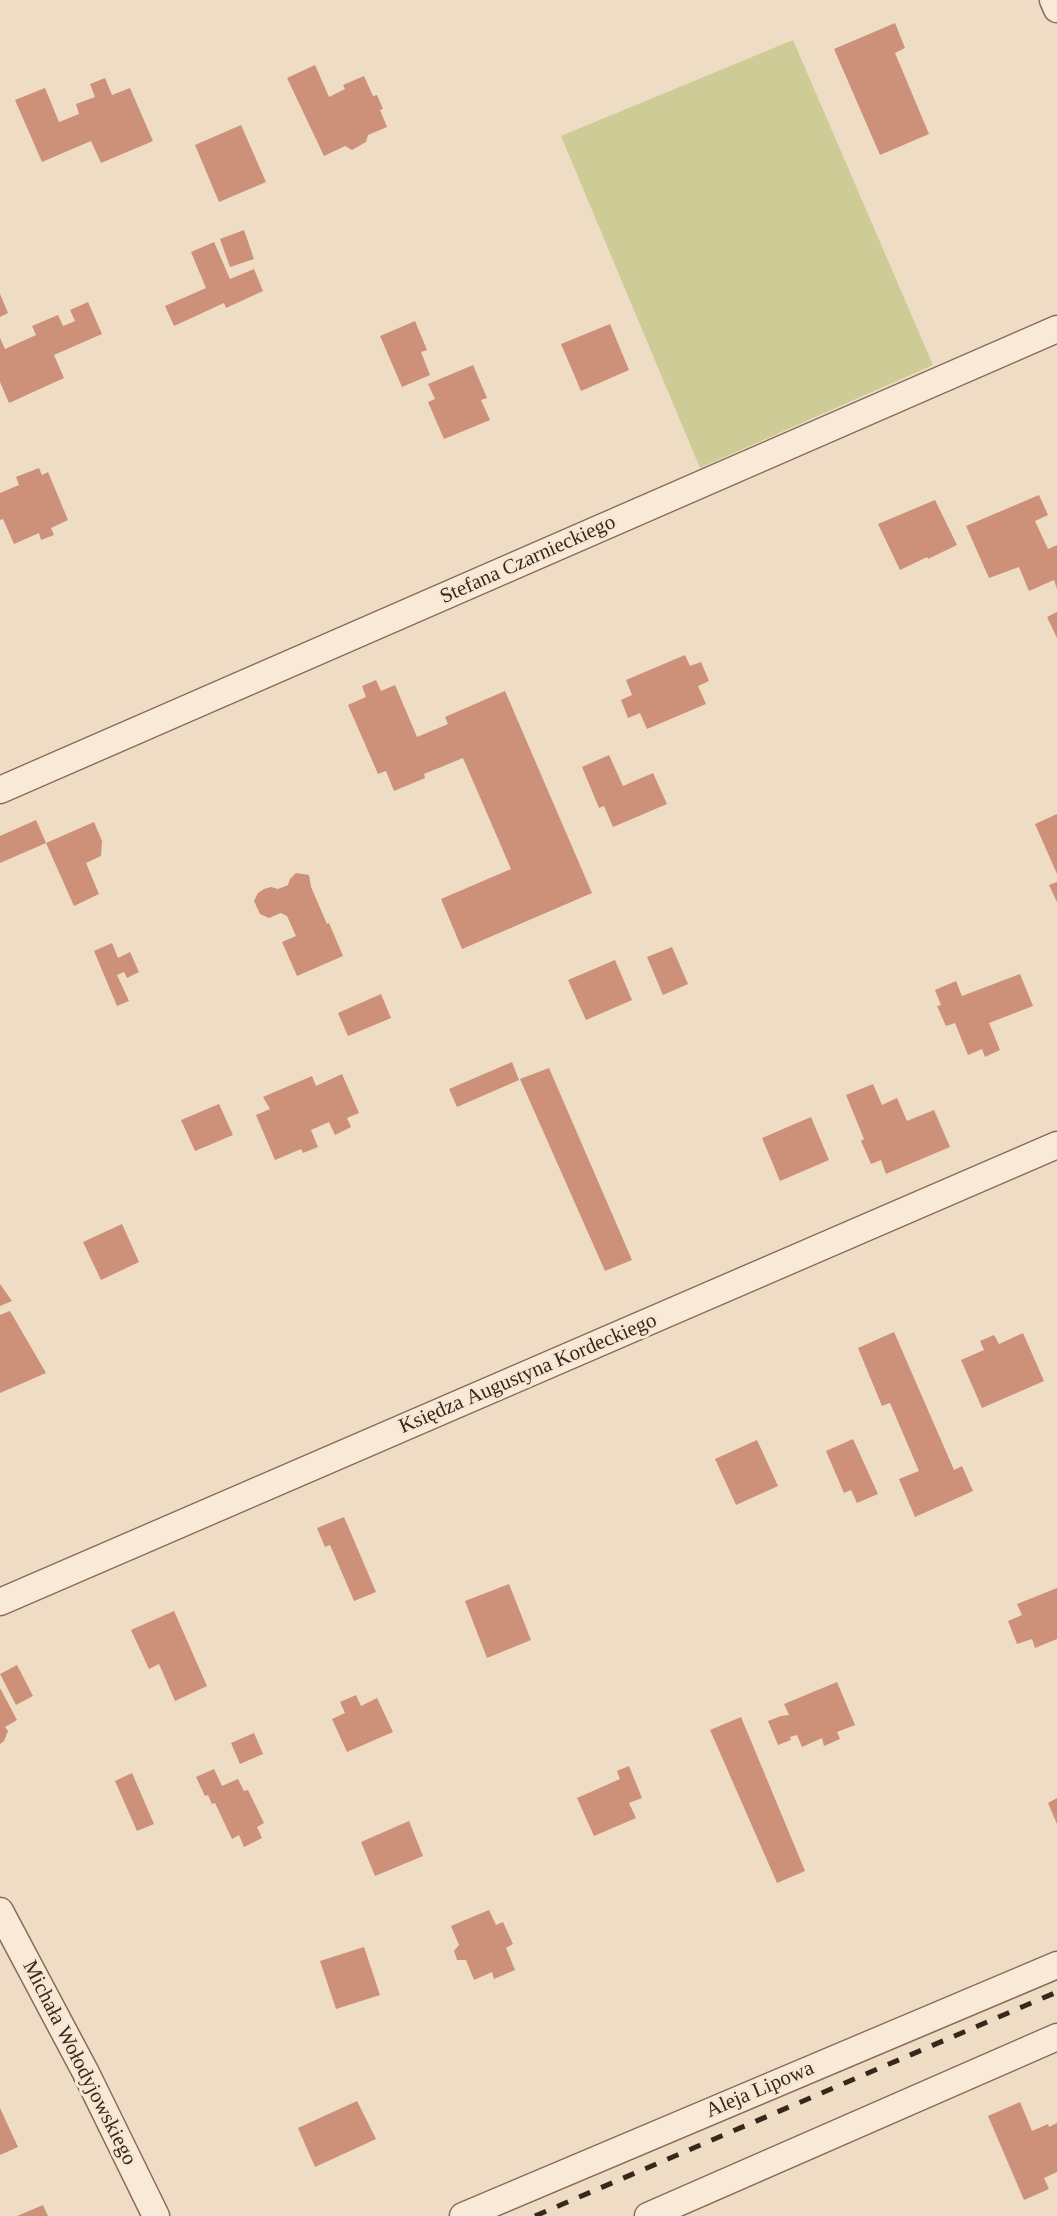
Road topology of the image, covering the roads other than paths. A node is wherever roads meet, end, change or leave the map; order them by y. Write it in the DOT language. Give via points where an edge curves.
graph roads {
  1 [pos="1053,0"];
  2 [pos="1057,9"];
  3 [pos="1057,329"];
  4 [pos="0,790"];
  5 [pos="1057,1145"];
  6 [pos="0,1602"];
  7 [pos="0,1911"];
  8 [pos="1057,1965"];
  9 [pos="1057,2037"];
  10 [pos="156,2216"];
  11 [pos="463,2216"];
  12 [pos="648,2216"];
  1 -- 2 [label="street"];
  3 -- 4 [label="street, Stefana Czarnieckiego"];
  5 -- 6 [label="street, Księdza Augustyna Kordeckiego"];
  7 -- 10 [label="street, Michała Wołodyjowskiego"];
  8 -- 11 [label="street, Aleja Lipowa"];
  9 -- 12 [label="street"];
}
